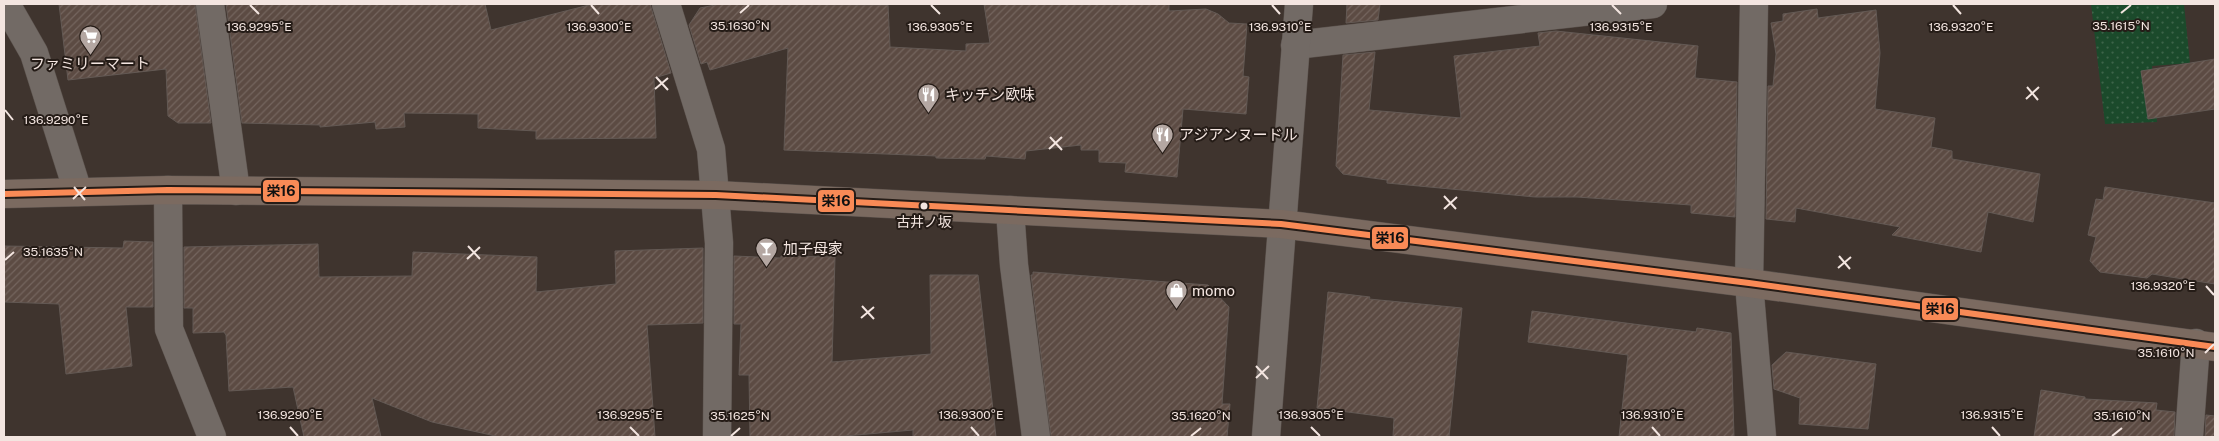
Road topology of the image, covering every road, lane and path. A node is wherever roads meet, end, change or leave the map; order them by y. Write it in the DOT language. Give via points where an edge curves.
graph roads {
  1 [pos="6,4"];
  2 [pos="210,4"];
  3 [pos="666,4"];
  4 [pos="1299,4"];
  5 [pos="1653,4"];
  6 [pos="1754,4"];
  7 [pos="1295,45"];
  8 [pos="168,190"];
  9 [pos="236,191"];
  10 [pos="78,192"];
  11 [pos="4,194"];
  12 [pos="716,195"];
  13 [pos="1010,210"];
  14 [pos="1281,224"];
  15 [pos="1749,283"];
  16 [pos="2206,345"];
  17 [pos="212,437"];
  18 [pos="717,437"];
  19 [pos="1036,437"];
  20 [pos="1266,437"];
  21 [pos="1762,437"];
  22 [pos="2188,437"];
  1 -- 10 [label="street" via="34,53"];
  2 -- 9 [label="street"];
  3 -- 12 [label="street" via="711,149"];
  4 -- 7 [label="street"];
  5 -- 7 [label="street"];
  6 -- 15 [label="street"];
  7 -- 14 [label="street"];
  8 -- 9 [label="highway"];
  8 -- 10 [label="highway"];
  8 -- 17 [label="street" via="169,329"];
  9 -- 12 [label="highway"];
  10 -- 11 [label="highway"];
  12 -- 13 [label="highway"];
  12 -- 18 [label="street" via="719,243"];
  13 -- 14 [label="highway"];
  13 -- 19 [label="street"];
  14 -- 15 [label="highway"];
  14 -- 20 [label="street"];
  15 -- 16 [label="highway"];
  15 -- 21 [label="street"];
  16 -- 22 [label="street"];
}
